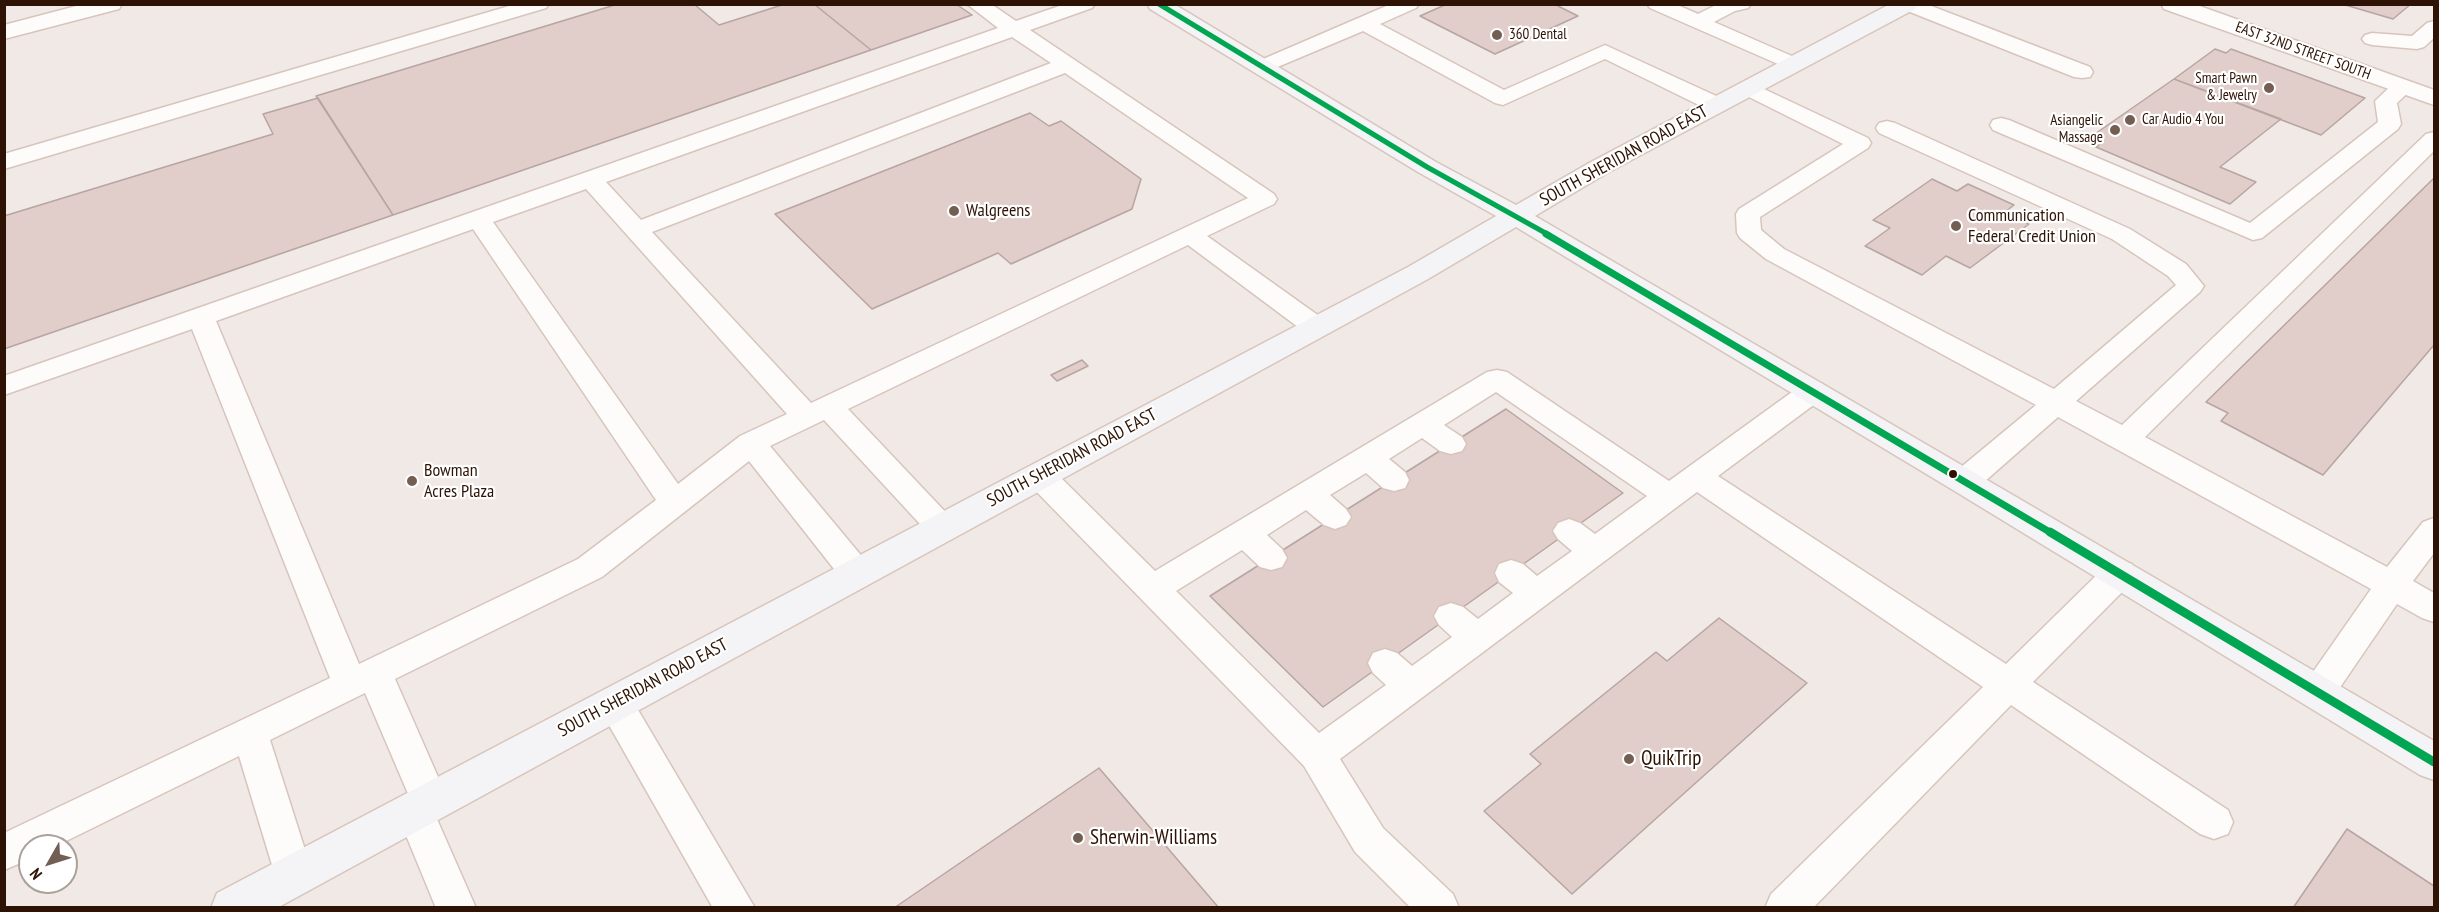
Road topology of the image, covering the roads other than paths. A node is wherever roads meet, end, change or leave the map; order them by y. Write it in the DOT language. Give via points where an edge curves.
graph roads {
  1 [pos="111,4"];
  2 [pos="539,4"];
  3 [pos="977,4"];
  4 [pos="1085,4"];
  5 [pos="1158,4"];
  6 [pos="1409,4"];
  7 [pos="1657,4"];
  8 [pos="1741,4"];
  9 [pos="1907,4"];
  10 [pos="2172,4"];
  11 [pos="1698,22"];
  12 [pos="1364,23"];
  13 [pos="2434,27"];
  14 [pos="1014,30"];
  15 [pos="4,32"];
  16 [pos="2372,39"];
  17 [pos="1794,64"];
  18 [pos="1066,65"];
  19 [pos="1261,67"];
  20 [pos="2082,72"];
  21 [pos="2403,87"];
  22 [pos="1749,88"];
  23 [pos="2432,93"];
  24 [pos="1717,105"];
  25 [pos="2001,125"];
  26 [pos="1887,128"];
  27 [pos="2434,139"];
  28 [pos="1860,143"];
  29 [pos="4,162"];
  30 [pos="590,179"];
  31 [pos="2049,201"];
  32 [pos="1516,216"];
  33 [pos="478,219"];
  34 [pos="636,230"];
  35 [pos="1190,235"];
  36 [pos="201,317"];
  37 [pos="1316,327"];
  38 [pos="4,386"];
  39 [pos="1813,391"];
  40 [pos="2056,403"];
  41 [pos="818,411"];
  42 [pos="1423,424"];
  43 [pos="2125,439"];
  44 [pos="751,443"];
  45 [pos="1451,444"];
  46 [pos="1367,458"];
  47 [pos="1040,476"];
  48 [pos="1696,476"];
  49 [pos="1394,480"];
  50 [pos="1965,481"];
  51 [pos="1308,494"];
  52 [pos="1669,496"];
  53 [pos="674,502"];
  54 [pos="1335,517"];
  55 [pos="942,528"];
  56 [pos="2434,530"];
  57 [pos="1569,531"];
  58 [pos="1245,533"];
  59 [pos="1595,551"];
  60 [pos="1271,558"];
  61 [pos="1511,573"];
  62 [pos="2120,573"];
  63 [pos="857,574"];
  64 [pos="2392,585"];
  65 [pos="1153,589"];
  66 [pos="1537,594"];
  67 [pos="2434,609"];
  68 [pos="1451,616"];
  69 [pos="1477,638"];
  70 [pos="1385,663"];
  71 [pos="362,678"];
  72 [pos="2008,684"];
  73 [pos="1411,686"];
  74 [pos="2317,692"];
  75 [pos="615,704"];
  76 [pos="250,733"];
  77 [pos="1317,755"];
  78 [pos="2434,762"];
  79 [pos="423,806"];
  80 [pos="2214,822"];
  81 [pos="4,852"];
  82 [pos="293,875"];
  83 [pos="233,908"];
  84 [pos="456,908"];
  85 [pos="735,908"];
  86 [pos="1439,908"];
  87 [pos="1785,908"];
  1 -- 15 [label="street"];
  2 -- 29 [label="lane"];
  3 -- 14 [label="lane"];
  4 -- 14 [label="lane"];
  5 -- 19 [label="main road"];
  6 -- 12 [label="lane"];
  7 -- 11 [label="lane"];
  8 -- 11 [label="lane"];
  9 -- 17 [label="main road, SOUTH SHERIDAN ROAD EAST"];
  9 -- 20 [label="lane"];
  10 -- 21 [label="street, EAST 32ND STREET SOUTH"];
  11 -- 17 [label="lane"];
  12 -- 19 [label="lane"];
  12 -- 24 [label="lane" via="1503,98 1605,51"];
  13 -- 16 [label="lane" via="2417,43"];
  14 -- 18 [label="lane"];
  14 -- 30 [label="lane"];
  17 -- 22 [label="main road, SOUTH SHERIDAN ROAD EAST"];
  18 -- 34 [label="lane"];
  18 -- 35 [label="lane" via="1265,200"];
  19 -- 32 [label="main road"];
  21 -- 23 [label="street, EAST 32ND STREET SOUTH"];
  21 -- 25 [label="lane" via="2386,101 2390,124 2253,233"];
  22 -- 24 [label="main road, SOUTH SHERIDAN ROAD EAST"];
  22 -- 28 [label="lane"];
  24 -- 32 [label="main road, SOUTH SHERIDAN ROAD EAST"];
  26 -- 28 [label="lane"];
  26 -- 31 [label="lane"];
  26 -- 31 [label="lane" via="1903,120 1965,145 2023,172"];
  27 -- 43 [label="lane"];
  28 -- 40 [label="lane" via="1748,214 1749,233 1775,254"];
  30 -- 33 [label="lane"];
  30 -- 34 [label="lane"];
  31 -- 40 [label="lane" via="2121,234 2177,270 2191,286"];
  32 -- 37 [label="main road, SOUTH SHERIDAN ROAD EAST"];
  32 -- 39 [label="main road"];
  33 -- 36 [label="lane"];
  33 -- 53 [label="lane"];
  34 -- 41 [label="lane"];
  35 -- 37 [label="lane"];
  35 -- 41 [label="lane"];
  36 -- 38 [label="lane"];
  36 -- 71 [label="lane"];
  37 -- 47 [label="main road, SOUTH SHERIDAN ROAD EAST"];
  39 -- 48 [label="lane"];
  39 -- 50 [label="main road"];
  40 -- 43 [label="lane"];
  40 -- 50 [label="lane"];
  41 -- 44 [label="lane"];
  41 -- 55 [label="lane"];
  42 -- 45 [label="lane"];
  42 -- 46 [label="lane"];
  42 -- 52 [label="lane" via="1497,379"];
  43 -- 64 [label="lane"];
  44 -- 53 [label="lane"];
  44 -- 63 [label="lane"];
  46 -- 49 [label="lane"];
  46 -- 51 [label="lane"];
  47 -- 55 [label="main road, SOUTH SHERIDAN ROAD EAST"];
  47 -- 65 [label="lane"];
  48 -- 52 [label="lane"];
  48 -- 72 [label="lane"];
  50 -- 62 [label="main road"];
  51 -- 54 [label="lane"];
  51 -- 58 [label="lane"];
  52 -- 59 [label="lane"];
  53 -- 71 [label="lane" via="590,567"];
  55 -- 63 [label="main road, SOUTH SHERIDAN ROAD EAST"];
  56 -- 64 [label="lane"];
  57 -- 59 [label="lane"];
  58 -- 60 [label="lane"];
  58 -- 65 [label="lane"];
  59 -- 66 [label="lane"];
  61 -- 66 [label="lane"];
  62 -- 72 [label="lane"];
  62 -- 74 [label="main road"];
  63 -- 75 [label="main road, SOUTH SHERIDAN ROAD EAST"];
  64 -- 67 [label="lane"];
  64 -- 74 [label="lane"];
  65 -- 77 [label="lane"];
  66 -- 69 [label="lane"];
  68 -- 69 [label="lane"];
  69 -- 73 [label="lane"];
  70 -- 73 [label="lane"];
  71 -- 76 [label="lane"];
  71 -- 79 [label="lane"];
  72 -- 80 [label="lane"];
  72 -- 87 [label="lane"];
  73 -- 77 [label="lane"];
  74 -- 78 [label="main road"];
  75 -- 79 [label="main road, SOUTH SHERIDAN ROAD EAST"];
  75 -- 85 [label="lane"];
  76 -- 81 [label="lane"];
  76 -- 82 [label="lane"];
  77 -- 86 [label="lane" via="1369,840"];
  79 -- 82 [label="main road, SOUTH SHERIDAN ROAD EAST"];
  79 -- 84 [label="lane"];
  82 -- 83 [label="main road, SOUTH SHERIDAN ROAD EAST"];
}
